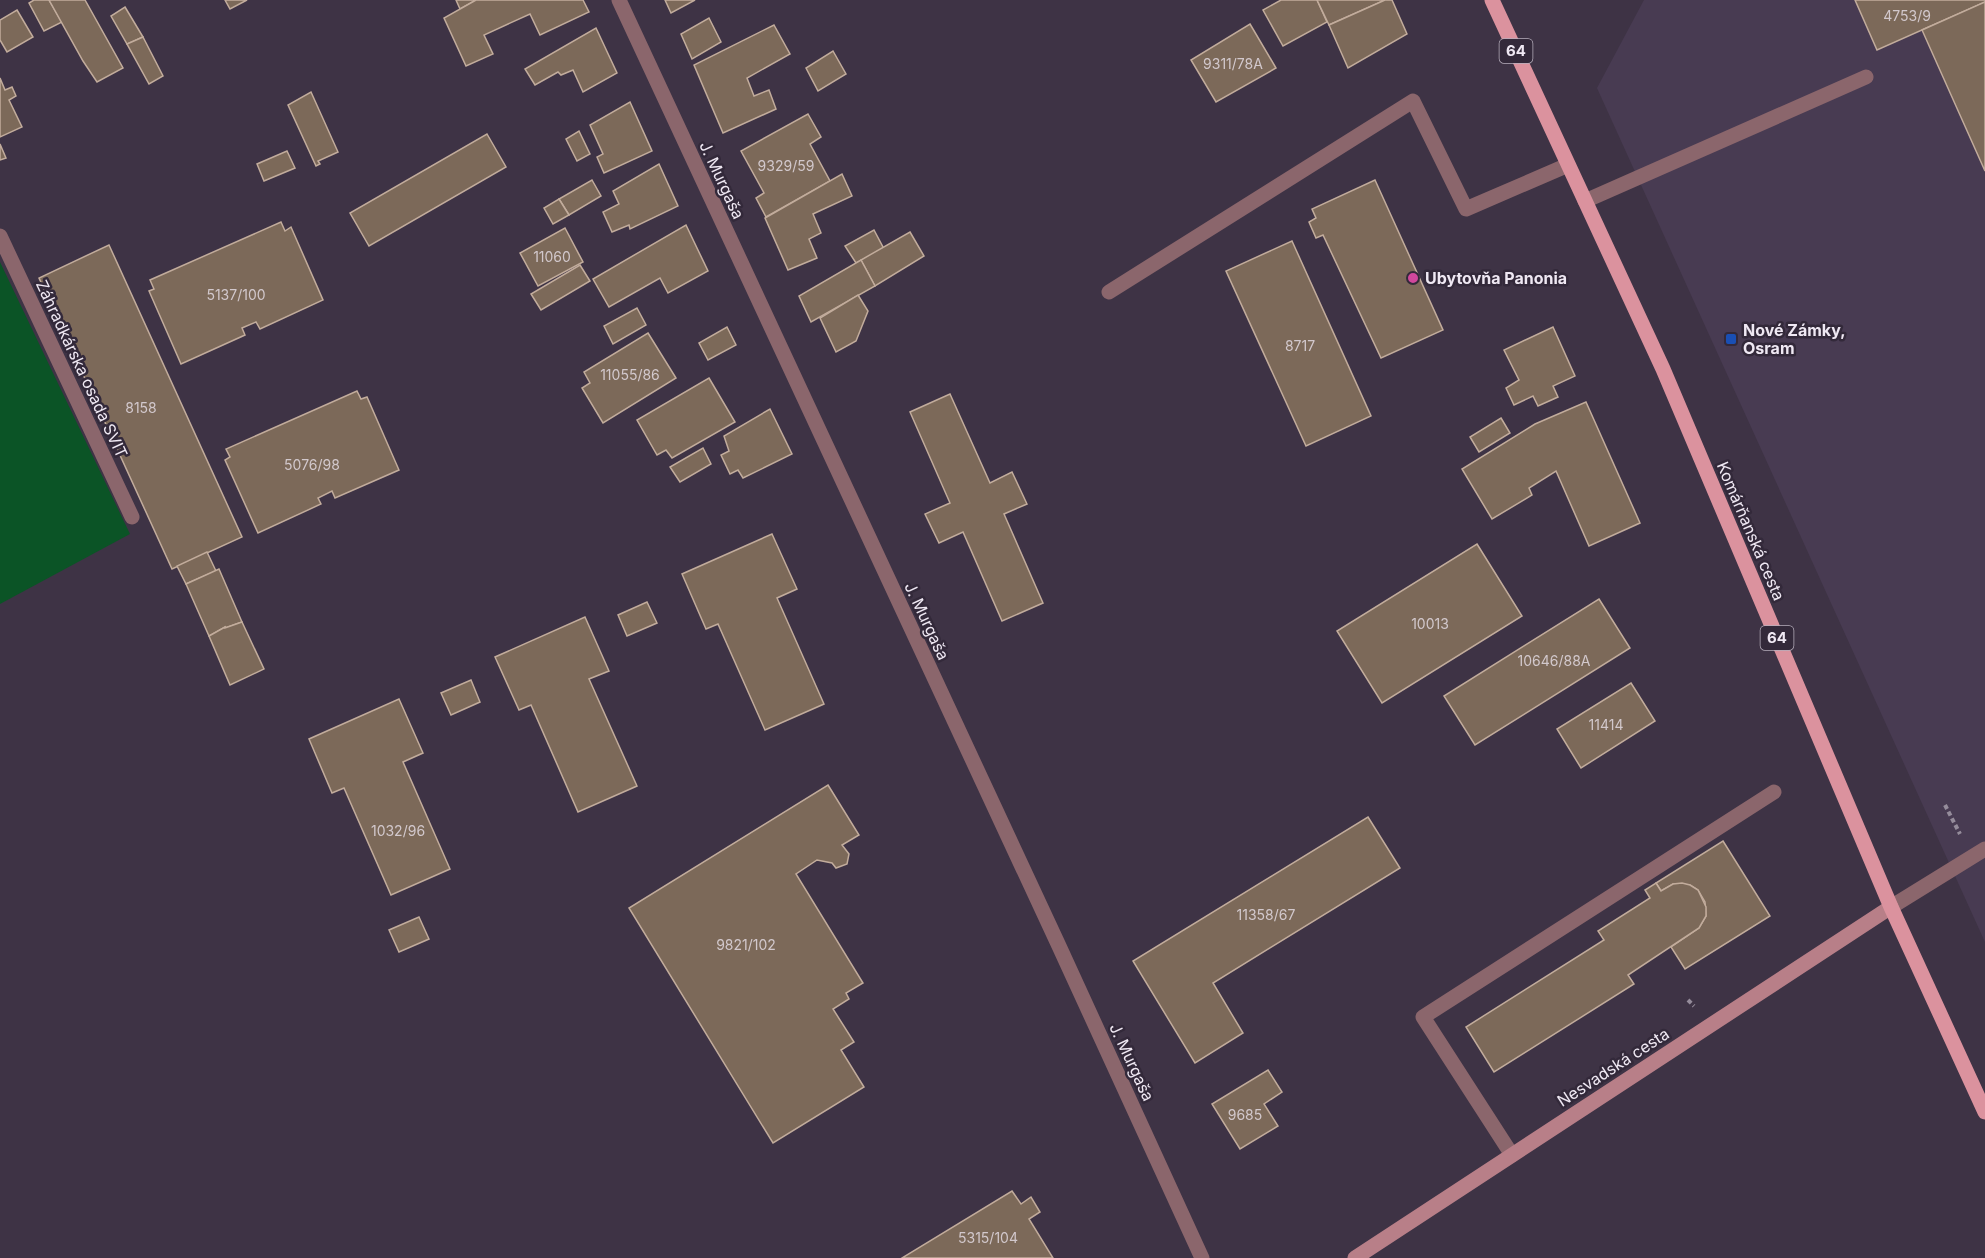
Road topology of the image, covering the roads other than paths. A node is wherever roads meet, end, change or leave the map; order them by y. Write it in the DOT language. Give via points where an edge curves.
graph roads {
  1 [pos="619,0"];
  2 [pos="1492,0"];
  3 [pos="1866,77"];
  4 [pos="1568,165"];
  5 [pos="1585,201"];
  6 [pos="0,236"];
  7 [pos="1109,292"];
  8 [pos="132,517"];
  9 [pos="1774,792"];
  10 [pos="1985,849"];
  11 [pos="1891,907"];
  12 [pos="1985,1112"];
  13 [pos="1512,1155"];
  14 [pos="1202,1258"];
  15 [pos="1355,1258"];
  1 -- 14 [label="street, J. Murgaša"];
  2 -- 4 [label="main road, Komárňanská cesta / 64"];
  3 -- 5 [label="street"];
  4 -- 5 [label="main road, Komárňanská cesta / 64"];
  4 -- 7 [label="street" via="1466,209 1413,101"];
  5 -- 11 [label="main road, Komárňanská cesta / 64" via="1663,369"];
  6 -- 8 [label="street, Záhradkárska osada SVIT"];
  9 -- 13 [label="street" via="1423,1017"];
  10 -- 11 [label="street"];
  11 -- 12 [label="main road, Komárňanská cesta / 64"];
  11 -- 13 [label="street, Nesvadská cesta"];
  13 -- 15 [label="street, Nesvadská cesta"];
}
